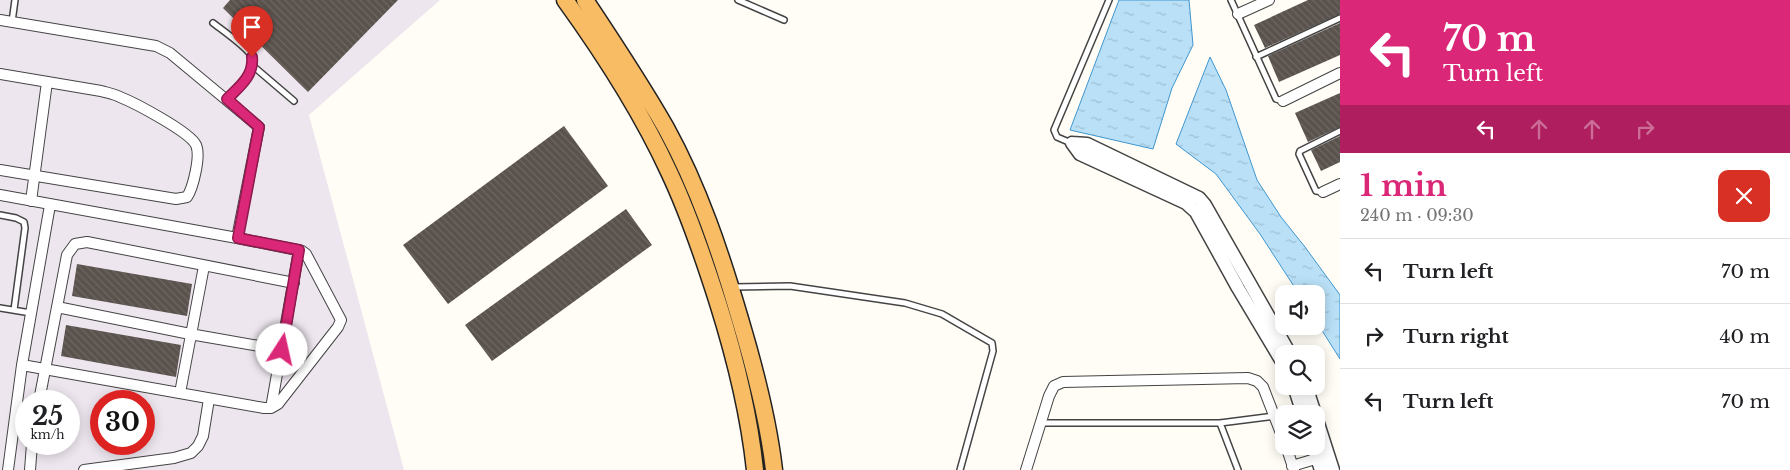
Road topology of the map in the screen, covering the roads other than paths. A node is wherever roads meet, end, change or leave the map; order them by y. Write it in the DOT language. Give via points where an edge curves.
graph roads {
  1 [pos="15,0"];
  2 [pos="565,0"];
  3 [pos="585,0"];
  4 [pos="738,0"];
  5 [pos="1109,0"];
  6 [pos="1231,0"];
  7 [pos="1270,0"];
  8 [pos="1238,14"];
  9 [pos="1340,18"];
  10 [pos="0,20"];
  11 [pos="784,20"];
  12 [pos="12,22"];
  13 [pos="213,23"];
  14 [pos="1256,57"];
  15 [pos="253,66"];
  16 [pos="1340,73"];
  17 [pos="0,74"];
  18 [pos="47,82"];
  19 [pos="227,99"];
  20 [pos="294,101"];
  21 [pos="1283,101"];
  22 [pos="1340,131"];
  23 [pos="1072,143"];
  24 [pos="0,170"];
  25 [pos="34,175"];
  26 [pos="1340,184"];
  27 [pos="1323,192"];
  28 [pos="0,195"];
  29 [pos="31,201"];
  30 [pos="50,205"];
  31 [pos="0,215"];
  32 [pos="238,238"];
  33 [pos="299,250"];
  34 [pos="204,266"];
  35 [pos="294,283"];
  36 [pos="731,287"];
  37 [pos="57,307"];
  38 [pos="0,308"];
  39 [pos="14,310"];
  40 [pos="31,313"];
  41 [pos="190,334"];
  42 [pos="1285,345"];
  43 [pos="282,350"];
  44 [pos="1275,350"];
  45 [pos="22,365"];
  46 [pos="45,369"];
  47 [pos="41,390"];
  48 [pos="180,394"];
  49 [pos="209,398"];
  50 [pos="272,408"];
  51 [pos="1275,414"];
  52 [pos="1275,416"];
  53 [pos="1041,423"];
  54 [pos="1220,423"];
  55 [pos="31,455"];
  56 [pos="1289,455"];
  57 [pos="1320,458"];
  58 [pos="1293,468"];
  59 [pos="8,470"];
  60 [pos="30,470"];
  61 [pos="84,470"];
  62 [pos="755,470"];
  63 [pos="774,470"];
  64 [pos="960,470"];
  65 [pos="1026,470"];
  66 [pos="1238,470"];
  67 [pos="1333,470"];
  1 -- 12 [label="lane"];
  2 -- 62 [label="highway" via="634,106 682,201 731,346"];
  3 -- 36 [label="highway" via="622,55 669,136 700,201"];
  4 -- 11 [label="lane"];
  5 -- 23 [label="lane" via="1054,130 1057,137"];
  6 -- 8 [label="lane"];
  7 -- 8 [label="street"];
  8 -- 14 [label="lane"];
  9 -- 14 [label="lane"];
  10 -- 12 [label="street"];
  12 -- 19 [label="street" via="156,46 170,53"];
  13 -- 15 [label="lane" via="242,46 252,57"];
  14 -- 21 [label="lane" via="1276,99"];
  15 -- 19 [label="lane" via="243,83"];
  15 -- 20 [label="lane"];
  16 -- 21 [label="street"];
  17 -- 18 [label="street"];
  18 -- 25 [label="street"];
  18 -- 25 [label="street" via="101,91 124,99 187,135 198,152 192,190 187,197 176,199"];
  19 -- 32 [label="street" via="259,127"];
  22 -- 27 [label="lane" via="1300,151 1316,190"];
  23 -- 42 [label="street" via="1086,144 1199,198"];
  23 -- 44 [label="street" via="1080,154 1186,203 1196,212"];
  24 -- 25 [label="street"];
  25 -- 29 [label="street"];
  26 -- 27 [label="street"];
  28 -- 29 [label="street"];
  29 -- 30 [label="street"];
  30 -- 32 [label="street"];
  30 -- 40 [label="street"];
  31 -- 39 [label="lane" via="24,222 26,228"];
  32 -- 33 [label="street"];
  33 -- 35 [label="street"];
  33 -- 50 [label="street" via="306,254 340,322"];
  34 -- 35 [label="street"];
  34 -- 37 [label="street" via="86,242 75,244 67,255"];
  34 -- 41 [label="street"];
  35 -- 43 [label="street"];
  36 -- 63 [label="highway" via="759,382"];
  36 -- 64 [label="lane" via="790,286 905,303 942,314 992,342 993,350"];
  37 -- 41 [label="street"];
  37 -- 46 [label="street"];
  38 -- 39 [label="lane"];
  39 -- 40 [label="lane"];
  40 -- 45 [label="street"];
  41 -- 43 [label="street"];
  41 -- 48 [label="street"];
  43 -- 50 [label="street"];
  45 -- 46 [label="street"];
  45 -- 59 [label="street"];
  46 -- 47 [label="street"];
  46 -- 48 [label="street"];
  48 -- 49 [label="street"];
  49 -- 50 [label="street"];
  49 -- 61 [label="street" via="202,436 191,454"];
  51 -- 53 [label="street" via="1263,387 1257,380 1248,378 1063,382 1054,386"];
  52 -- 54 [label="lane"];
  53 -- 54 [label="lane"];
  53 -- 65 [label="street"];
  54 -- 66 [label="lane"];
  55 -- 60 [label="street"];
  56 -- 58 [label="street"];
  57 -- 58 [label="street"];
  57 -- 67 [label="street"];
}
